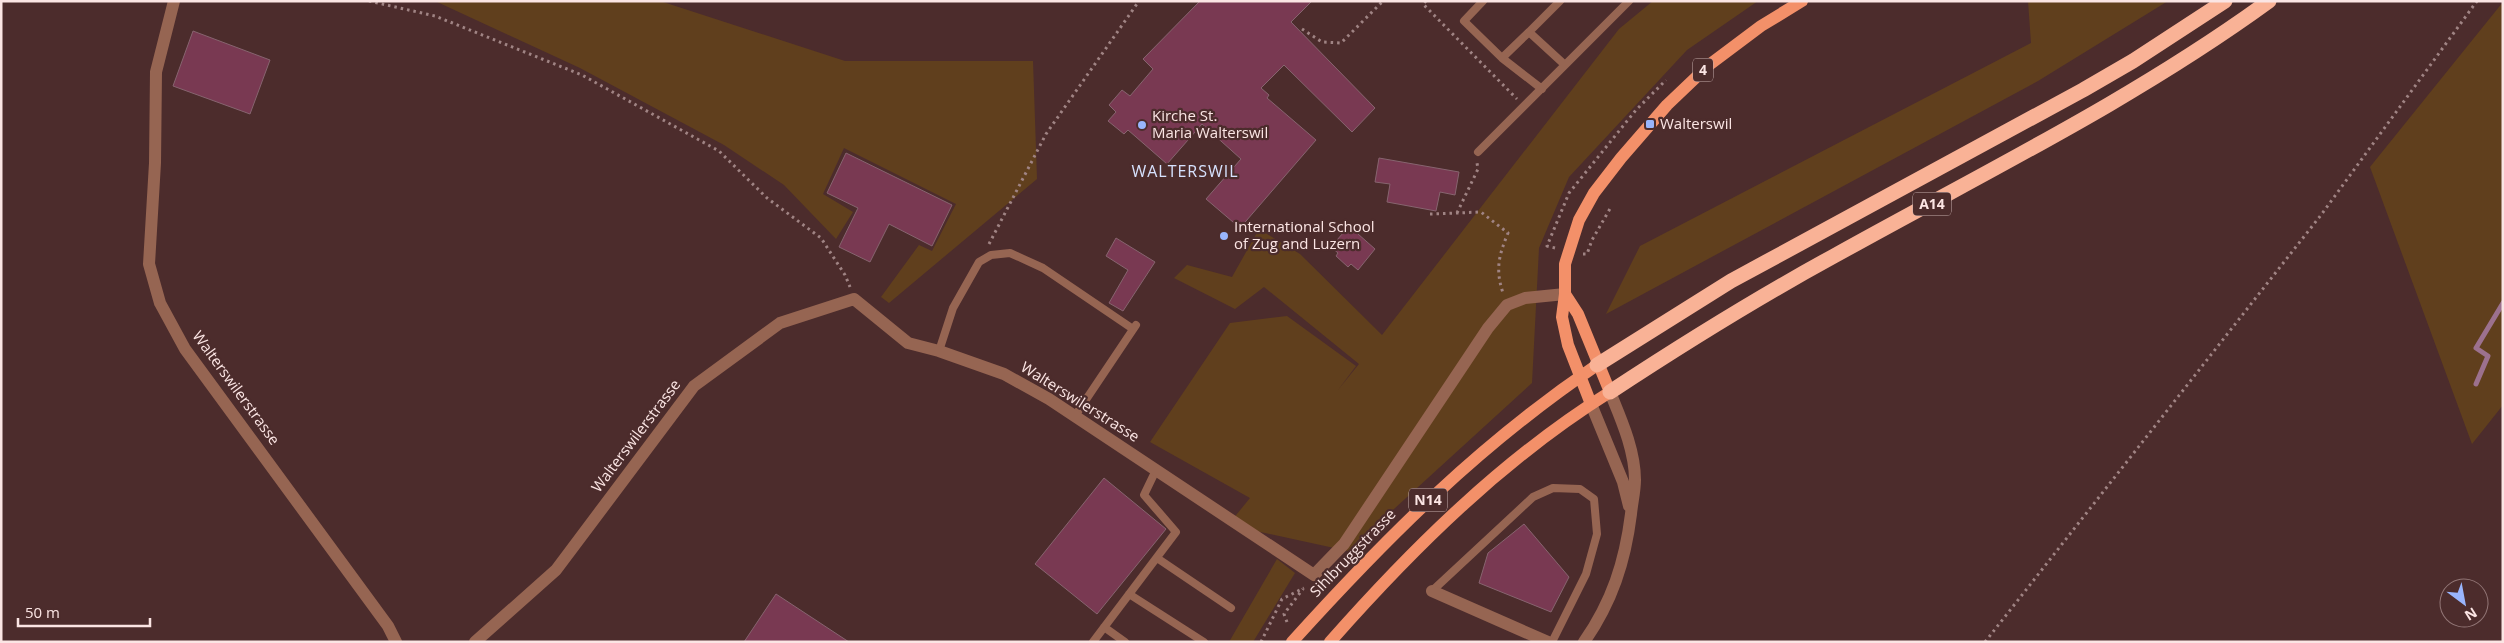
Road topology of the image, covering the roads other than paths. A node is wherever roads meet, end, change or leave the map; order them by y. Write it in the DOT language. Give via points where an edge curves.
graph roads {
  1 [pos="174,1"];
  2 [pos="1483,1"];
  3 [pos="1560,1"];
  4 [pos="1629,1"];
  5 [pos="1802,1"];
  6 [pos="2225,1"];
  7 [pos="2269,1"];
  8 [pos="1529,32"];
  9 [pos="1502,58"];
  10 [pos="1566,65"];
  11 [pos="1542,88"];
  12 [pos="1478,152"];
  13 [pos="1566,294"];
  14 [pos="939,351"];
  15 [pos="1597,364"];
  16 [pos="1580,376"];
  17 [pos="1610,392"];
  18 [pos="1591,404"];
  19 [pos="1075,416"];
  20 [pos="1156,470"];
  21 [pos="1631,513"];
  22 [pos="1157,558"];
  23 [pos="1432,591"];
  24 [pos="1129,594"];
  25 [pos="1231,608"];
  26 [pos="1104,627"];
  27 [pos="396,642"];
  28 [pos="475,642"];
  29 [pos="1093,642"];
  30 [pos="1125,642"];
  31 [pos="1204,642"];
  32 [pos="1292,642"];
  33 [pos="1330,642"];
  34 [pos="1550,642"];
  35 [pos="1584,642"];
  1 -- 27 [label="street, Walterswilerstrasse" via="156,72 149,264 160,303 185,349 388,626"];
  2 -- 9 [label="lane" via="1464,21"];
  3 -- 8 [label="lane"];
  4 -- 10 [label="lane"];
  5 -- 13 [label="main road, 4" via="1761,26 1709,65 1636,138 1594,193 1579,220 1565,264"];
  6 -- 15 [label="highway, A14" via="2083,90 1731,281"];
  7 -- 17 [label="highway, A14" via="2130,92 1752,302"];
  8 -- 9 [label="lane"];
  8 -- 10 [label="lane"];
  9 -- 11 [label="lane"];
  10 -- 11 [label="lane"];
  11 -- 12 [label="lane"];
  13 -- 15 [label="main road, 4" via="1578,314"];
  13 -- 16 [label="main road, 4" via="1562,317"];
  13 -- 20 [label="street, Walterswilerstrasse" via="1525,298 1507,305 1488,328 1344,544 1314,575"];
  14 -- 19 [label="street, Walterswilerstrasse" via="1004,374"];
  14 -- 19 [label="lane" via="953,308 979,262 991,255 1010,253 1043,268 1134,327"];
  14 -- 28 [label="street, Walterswilerstrasse" via="908,343 854,298 780,323 694,386 556,570"];
  15 -- 16 [label="main road, Sihlbruggstrasse"];
  15 -- 17 [label="main road"];
  16 -- 18 [label="main road"];
  16 -- 32 [label="main road, Sihlbruggstrasse / N14" via="1480,452 1417,510"];
  17 -- 18 [label="main road"];
  17 -- 21 [label="street" via="1631,454 1635,479"];
  18 -- 21 [label="street" via="1620,474"];
  18 -- 33 [label="main road, N14" via="1491,480 1377,589"];
  19 -- 20 [label="street, Walterswilerstrasse"];
  20 -- 22 [label="lane" via="1144,495 1176,532"];
  21 -- 35 [label="street" via="1626,552 1615,587"];
  22 -- 24 [label="lane"];
  22 -- 25 [label="lane"];
  23 -- 34 [label="street"];
  23 -- 34 [label="lane" via="1533,498 1553,488 1580,489 1594,499 1597,534 1586,574"];
  24 -- 26 [label="lane"];
  24 -- 31 [label="lane"];
  26 -- 29 [label="lane"];
  26 -- 30 [label="lane"];
}
